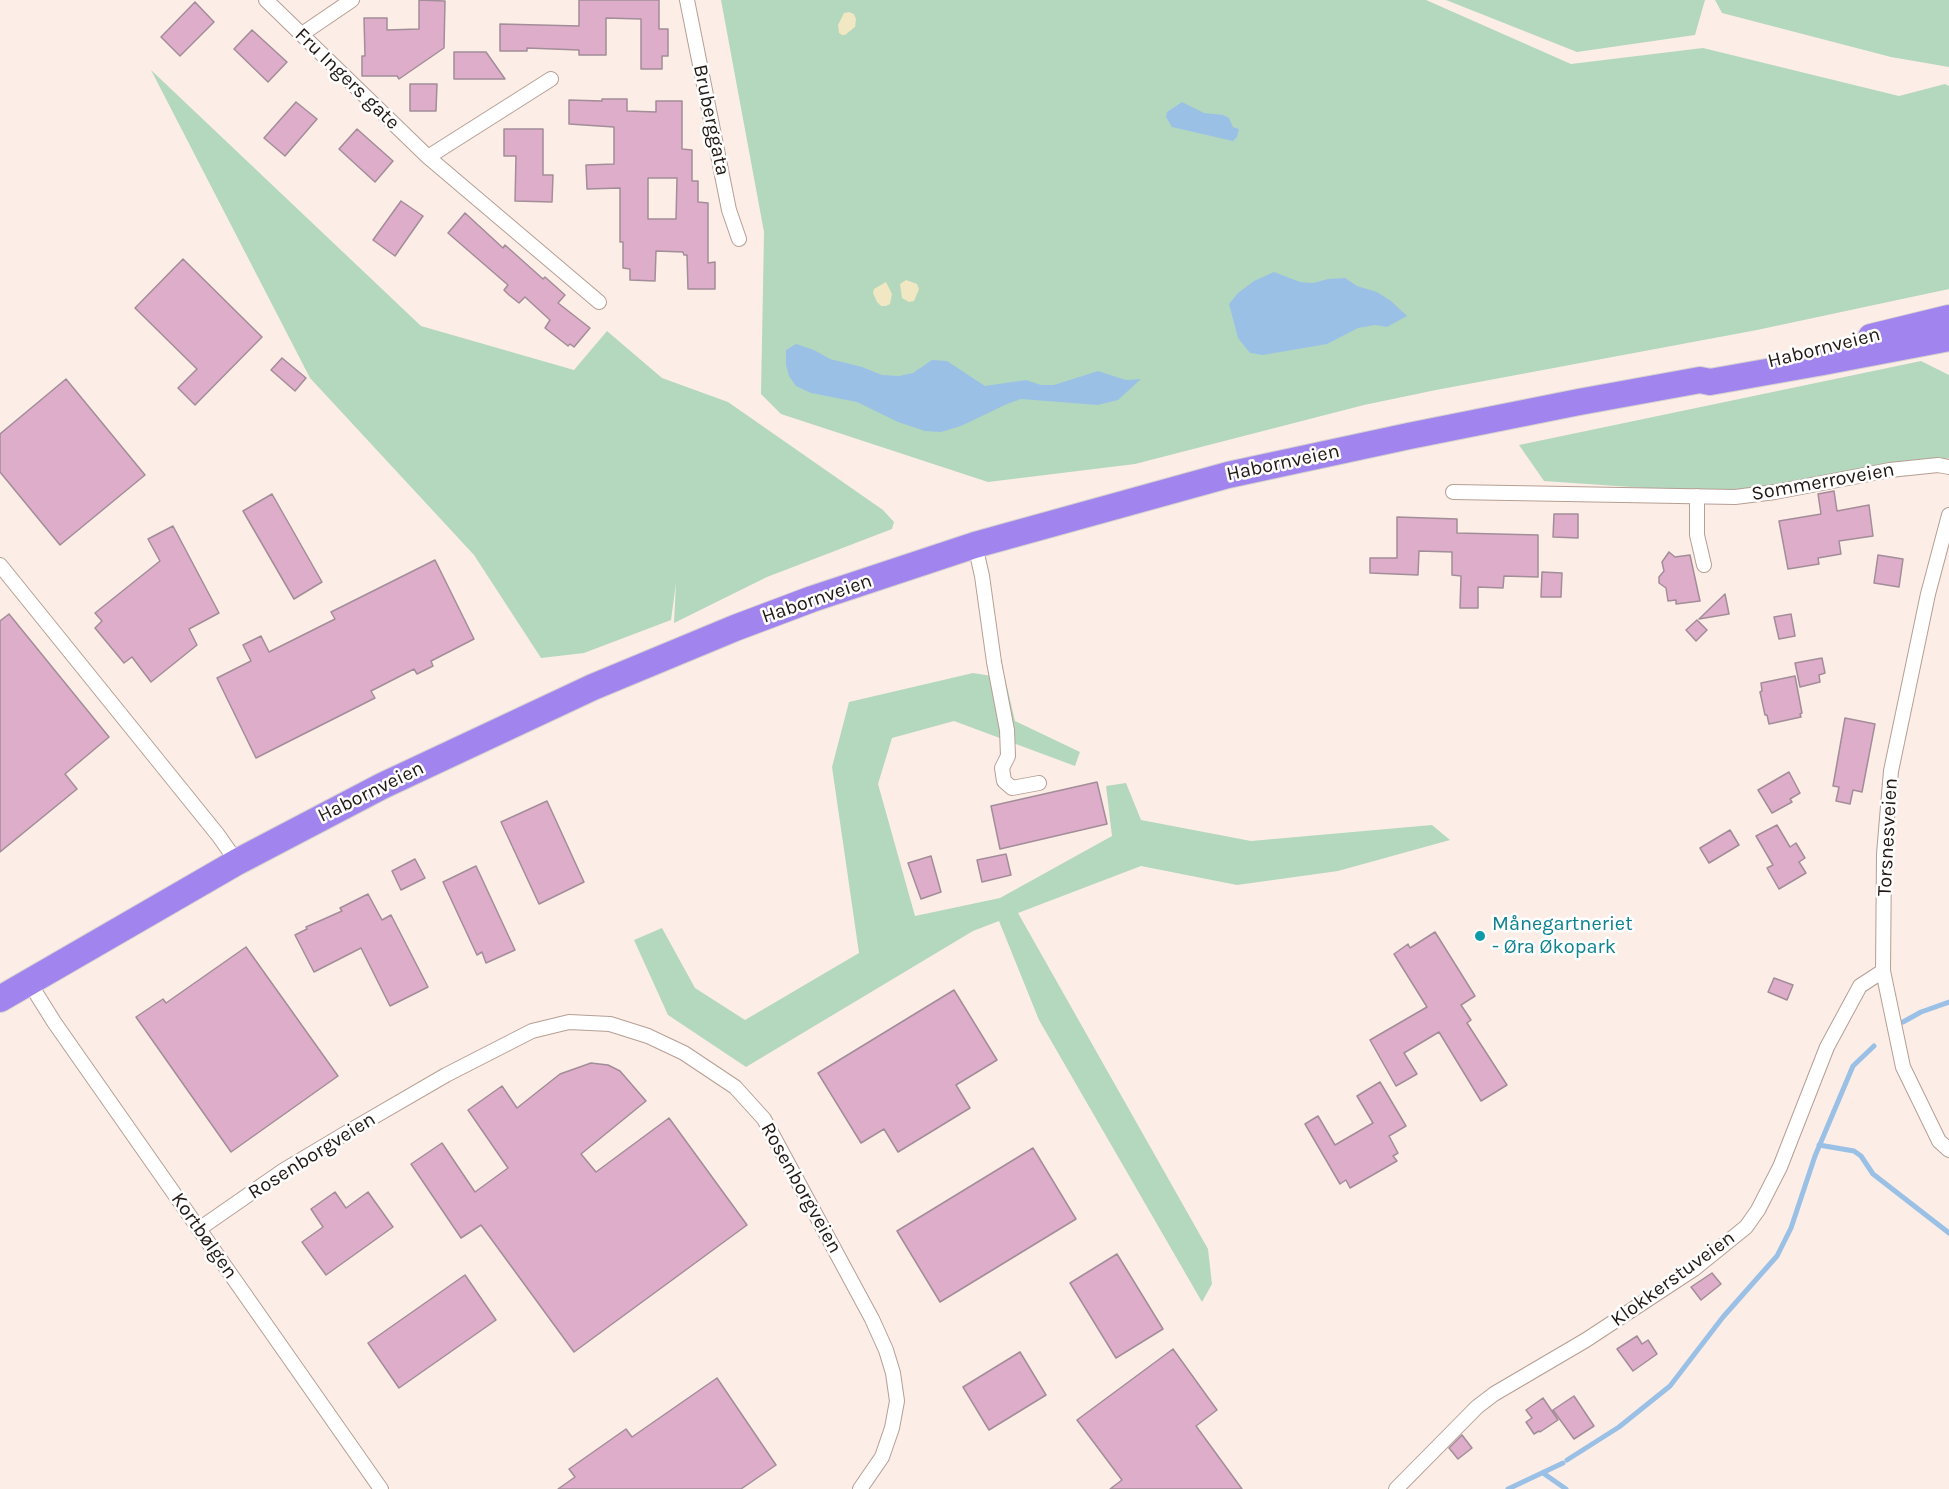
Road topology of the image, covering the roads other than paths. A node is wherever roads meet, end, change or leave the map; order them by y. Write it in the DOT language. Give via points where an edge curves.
graph roads {
  1 [pos="266,0"];
  2 [pos="352,0"];
  3 [pos="687,0"];
  4 [pos="302,34"];
  5 [pos="551,79"];
  6 [pos="428,158"];
  7 [pos="739,239"];
  8 [pos="599,302"];
  9 [pos="1949,318"];
  10 [pos="1949,338"];
  11 [pos="1700,380"];
  12 [pos="1949,467"];
  13 [pos="1453,492"];
  14 [pos="1697,496"];
  15 [pos="1949,515"];
  16 [pos="975,545"];
  17 [pos="0,565"];
  18 [pos="1704,565"];
  19 [pos="1039,783"];
  20 [pos="237,862"];
  21 [pos="1883,971"];
  22 [pos="29,982"];
  23 [pos="0,999"];
  24 [pos="1949,1150"];
  25 [pos="198,1228"];
  26 [pos="381,1489"];
  27 [pos="860,1489"];
  28 [pos="1396,1489"];
  1 -- 4 [label="street, Fru Ingers gate"];
  2 -- 4 [label="street"];
  3 -- 7 [label="street, Bruberggata" via="729,210"];
  4 -- 6 [label="street, Fru Ingers gate"];
  5 -- 6 [label="street"];
  6 -- 8 [label="street, Fru Ingers gate"];
  9 -- 11 [label="highway, Habornveien"];
  10 -- 11 [label="highway, Habornveien" via="1710,382"];
  11 -- 16 [label="highway, Habornveien" via="1228,475"];
  12 -- 14 [label="street, Sommerroveien" via="1890,470 1735,497"];
  13 -- 14 [label="street, Sommerroveien"];
  14 -- 18 [label="street" via="1697,535"];
  15 -- 21 [label="street, Torsnesveien" via="1928,594 1891,771 1884,854"];
  16 -- 19 [label="street" via="1007,730 1004,781 1012,788"];
  16 -- 20 [label="highway, Habornveien" via="812,599 593,687 382,786"];
  17 -- 20 [label="street"];
  20 -- 22 [label="highway, Habornveien"];
  21 -- 24 [label="street, Torsnesveien" via="1903,1067 1939,1140"];
  21 -- 28 [label="street, Klokkerstuveien" via="1860,986 1827,1047 1780,1167 1746,1227 1694,1269 1494,1394"];
  22 -- 23 [label="highway, Habornveien"];
  22 -- 25 [label="street, Kortbølgen"];
  25 -- 26 [label="street, Kortbølgen"];
  25 -- 27 [label="street, Rosenborgveien" via="346,1133 532,1031 569,1022 610,1024 648,1036 684,1053 735,1087 764,1119 872,1318 891,1366 897,1401 882,1457"];
}
